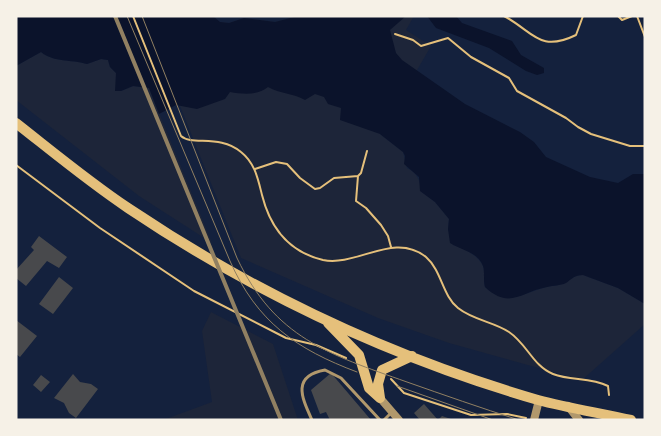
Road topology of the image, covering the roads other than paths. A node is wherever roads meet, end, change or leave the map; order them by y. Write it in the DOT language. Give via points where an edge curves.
graph roads {
  1 [pos="16,123"];
  2 [pos="325,320"];
  3 [pos="412,356"];
  4 [pos="380,398"];
  5 [pos="539,400"];
  6 [pos="568,406"];
  7 [pos="392,412"];
  8 [pos="312,420"];
  9 [pos="380,420"];
  10 [pos="384,420"];
  11 [pos="399,420"];
  12 [pos="534,420"];
  13 [pos="579,420"];
  14 [pos="631,420"];
  1 -- 2 [label="main road" via="103,190 169,235 250,282"];
  2 -- 3 [label="main road"];
  2 -- 4 [label="main road" via="359,355 370,388"];
  3 -- 4 [label="main road" via="385,367 381,372 378,384"];
  3 -- 5 [label="main road"];
  4 -- 7 [label="street"];
  5 -- 6 [label="main road"];
  5 -- 12 [label="street"];
  6 -- 13 [label="street"];
  6 -- 14 [label="main road"];
  7 -- 10 [label="lane"];
  7 -- 11 [label="street"];
  8 -- 9 [label="lane" via="301,394 302,386 310,376 325,370 341,378"];
}
